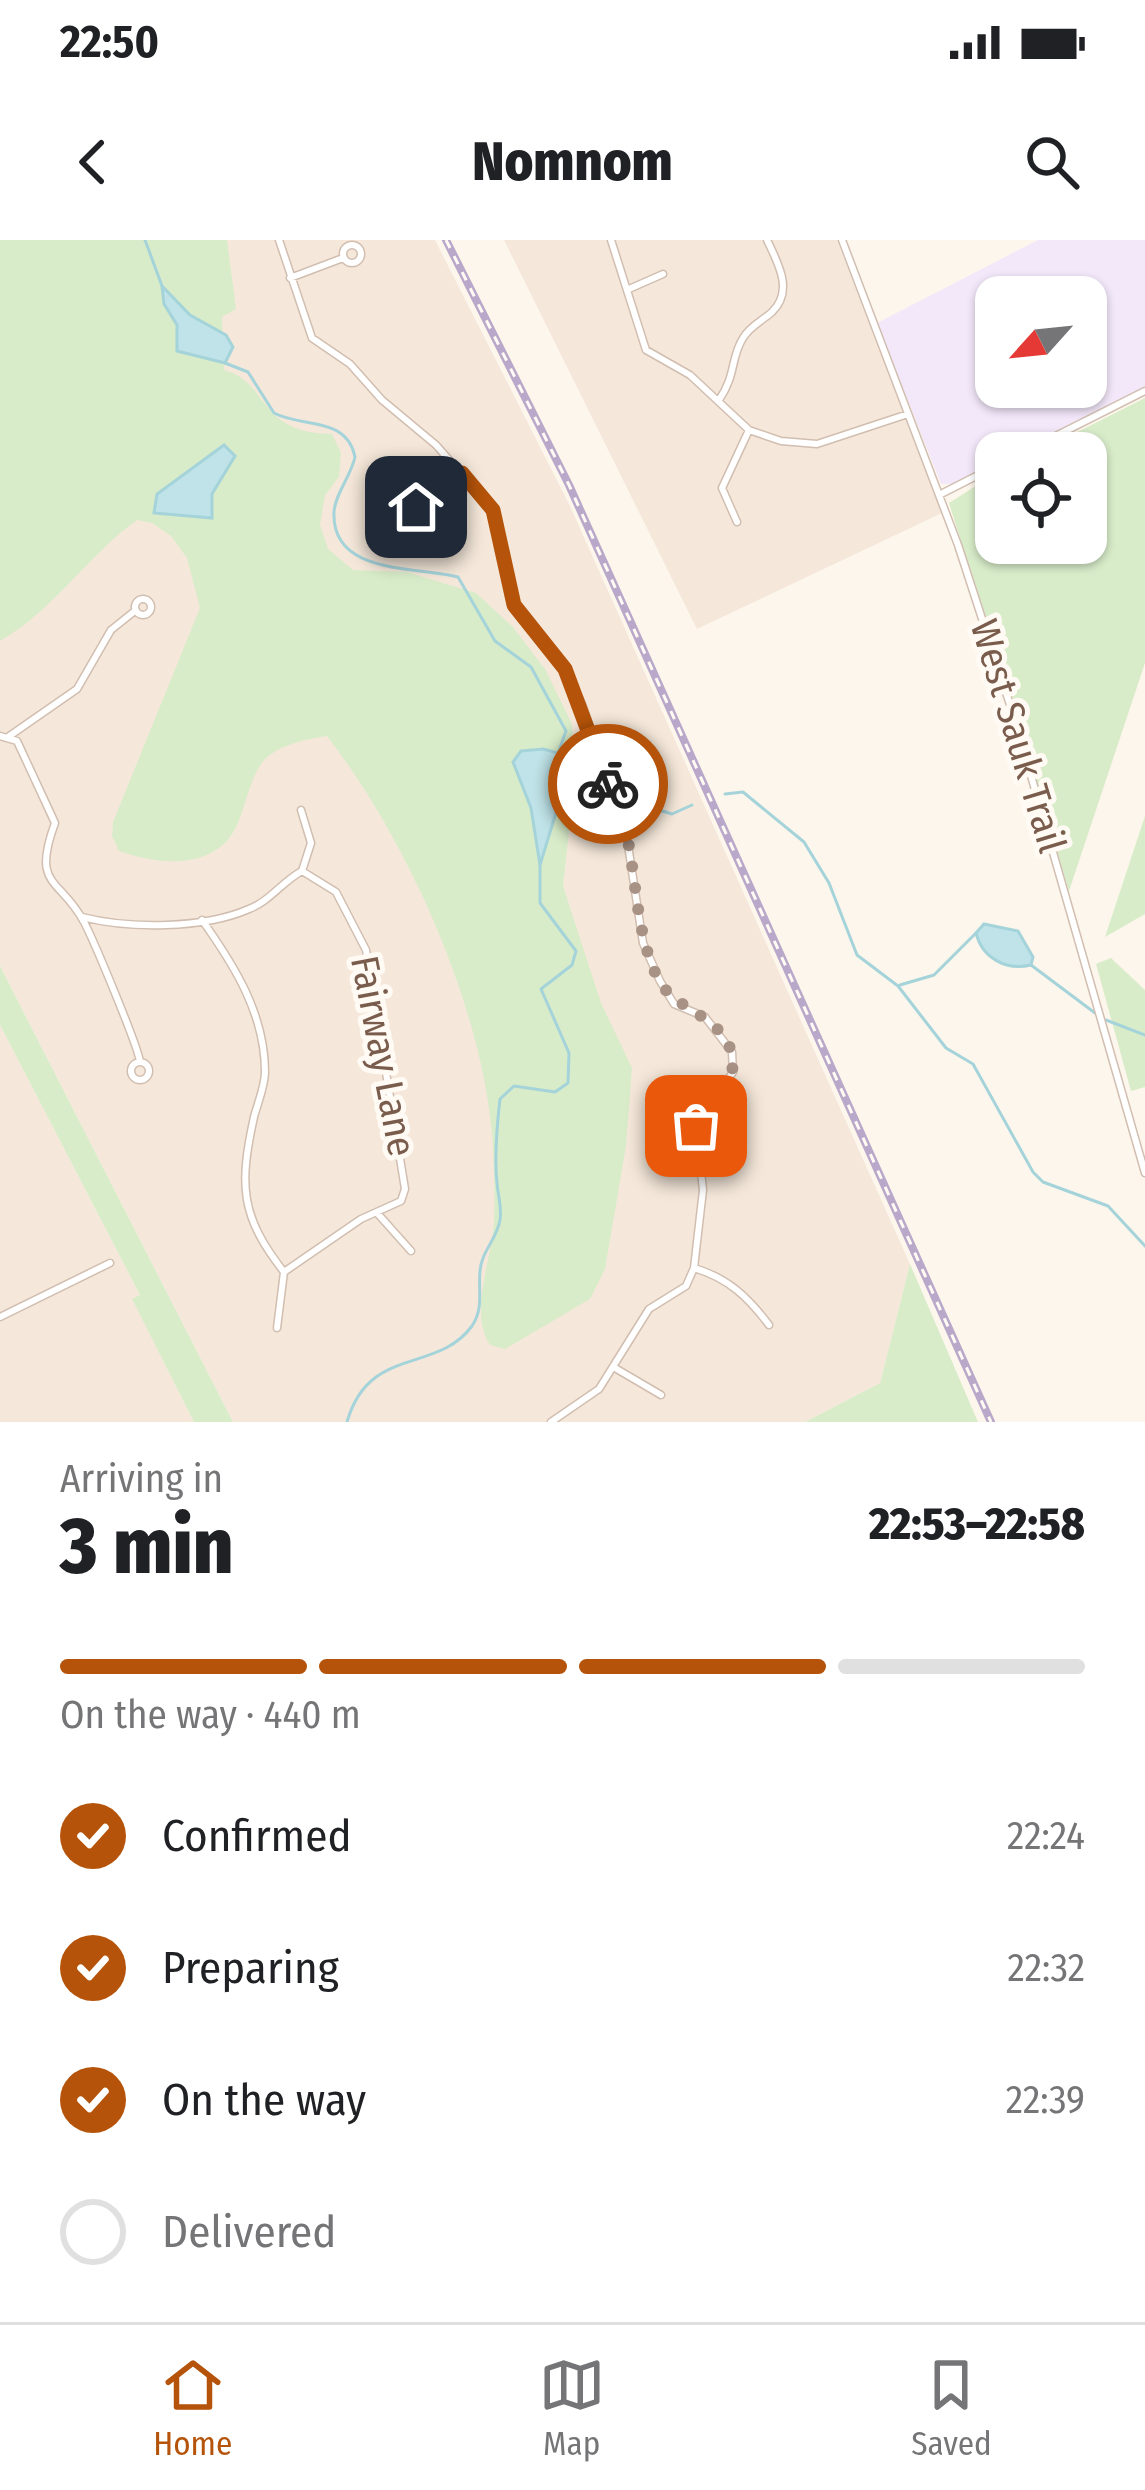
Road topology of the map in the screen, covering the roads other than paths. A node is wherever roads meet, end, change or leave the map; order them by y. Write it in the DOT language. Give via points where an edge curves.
graph roads {
  1 [pos="279,240"];
  2 [pos="611,240"];
  3 [pos="767,240"];
  4 [pos="842,240"];
  5 [pos="344,258"];
  6 [pos="663,274"];
  7 [pos="290,278"];
  8 [pos="629,289"];
  9 [pos="1145,392"];
  10 [pos="719,400"];
  11 [pos="908,414"];
  12 [pos="749,430"];
  13 [pos="1064,432"];
  14 [pos="462,473"];
  15 [pos="975,477"];
  16 [pos="939,495"];
  17 [pos="426,509"];
  18 [pos="737,522"];
  19 [pos="136,610"];
  20 [pos="4,736"];
  21 [pos="301,810"];
  22 [pos="302,871"];
  23 [pos="82,917"];
  24 [pos="202,920"];
  25 [pos="140,1062"];
  26 [pos="1145,1173"];
  27 [pos="376,1212"];
  28 [pos="411,1251"];
  29 [pos="110,1263"];
  30 [pos="694,1268"];
  31 [pos="284,1272"];
  32 [pos="0,1318"];
  33 [pos="769,1325"];
  34 [pos="277,1328"];
  35 [pos="615,1368"];
  36 [pos="661,1395"];
  37 [pos="551,1422"];
  1 -- 7 [label="street"];
  2 -- 8 [label="street"];
  3 -- 10 [label="street" via="783,295 742,339 735,376"];
  4 -- 11 [label="street, West Sauk Trail"];
  5 -- 7 [label="street"];
  6 -- 8 [label="street"];
  7 -- 14 [label="street" via="312,338 350,364"];
  8 -- 10 [label="street" via="646,350"];
  9 -- 13 [label="street"];
  10 -- 12 [label="street"];
  11 -- 12 [label="street" via="817,444"];
  11 -- 16 [label="street, West Sauk Trail"];
  12 -- 18 [label="street" via="722,488"];
  14 -- 17 [label="street"];
  14 -- 30 [label="street" via="493,510 514,605 582,704 626,832 643,944 659,981 674,1004 705,1017 732,1052 733,1072 696,1126 703,1190"];
  15 -- 16 [label="street"];
  16 -- 26 [label="street, West Sauk Trail" via="1016,720"];
  19 -- 20 [label="street" via="111,630 77,688"];
  20 -- 23 [label="street" via="17,741 55,823 44,854 51,879"];
  21 -- 22 [label="street" via="311,843"];
  22 -- 24 [label="street" via="249,909"];
  22 -- 27 [label="street, Fairway Lane" via="336,892 365,950 405,1175 401,1201"];
  23 -- 24 [label="street"];
  23 -- 25 [label="street"];
  24 -- 31 [label="street" via="239,972 261,1043 265,1074 243,1196 262,1244"];
  27 -- 28 [label="street"];
  27 -- 31 [label="street, Fairway Lane"];
  29 -- 32 [label="street"];
  30 -- 33 [label="street" via="747,1296"];
  30 -- 35 [label="street" via="686,1286 633,1326"];
  31 -- 34 [label="street"];
  35 -- 36 [label="street"];
  35 -- 37 [label="street"];
}
